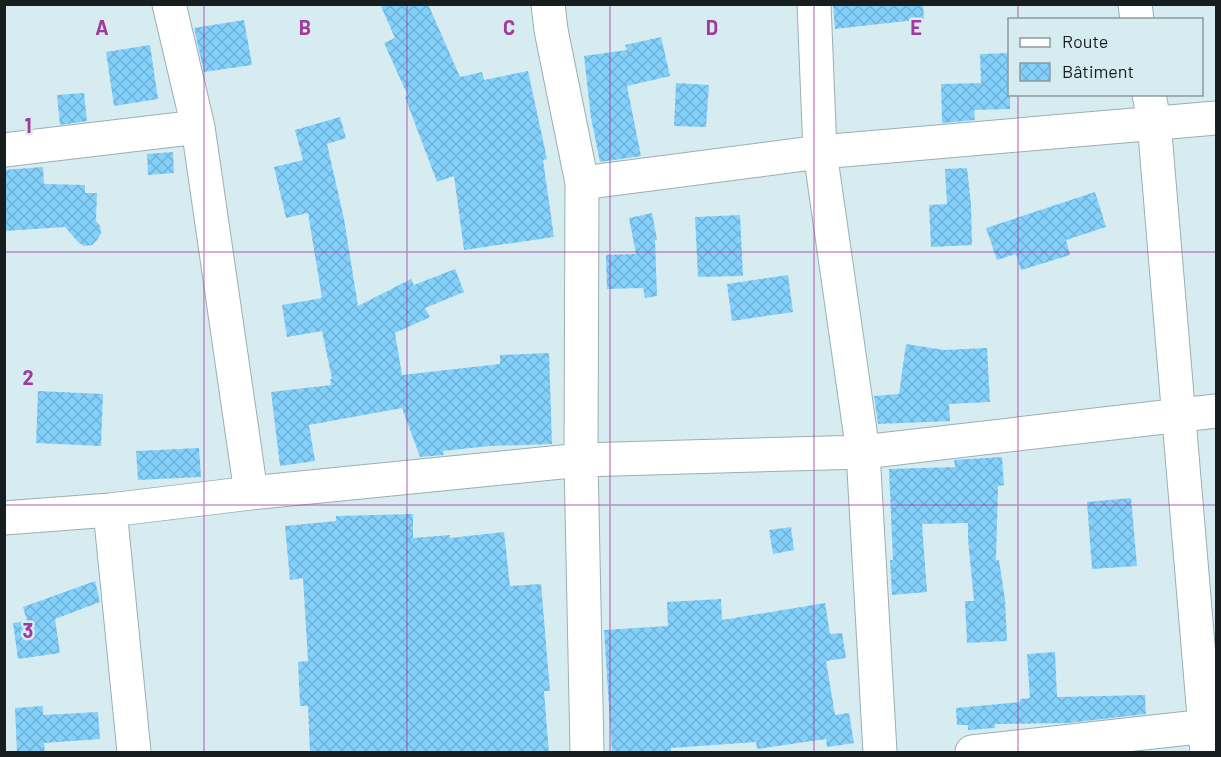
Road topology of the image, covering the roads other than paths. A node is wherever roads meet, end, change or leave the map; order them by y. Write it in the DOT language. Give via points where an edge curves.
graph roads {
  1 [pos="169,4"];
  2 [pos="548,4"];
  3 [pos="814,4"];
  4 [pos="1152,108"];
  5 [pos="1216,118"];
  6 [pos="198,127"];
  7 [pos="4,150"];
  8 [pos="820,152"];
  9 [pos="582,183"];
  10 [pos="1216,411"];
  11 [pos="1178,414"];
  12 [pos="863,452"];
  13 [pos="581,460"];
  14 [pos="251,493"];
  15 [pos="110,510"];
  16 [pos="4,518"];
  17 [pos="1209,735"];
  18 [pos="134,753"];
  19 [pos="587,753"];
  20 [pos="880,753"];
  21 [pos="972,753"];
  1 -- 6 [label="street"];
  2 -- 9 [label="street"];
  3 -- 8 [label="street"];
  4 -- 5 [label="street"];
  4 -- 8 [label="street"];
  4 -- 11 [label="street"];
  6 -- 7 [label="street"];
  6 -- 14 [label="street"];
  8 -- 9 [label="street"];
  8 -- 12 [label="street"];
  9 -- 13 [label="street"];
  10 -- 11 [label="street"];
  11 -- 12 [label="street"];
  11 -- 17 [label="street"];
  12 -- 13 [label="street"];
  12 -- 20 [label="street"];
  13 -- 14 [label="street"];
  13 -- 19 [label="street"];
  14 -- 15 [label="street"];
  15 -- 16 [label="street"];
  15 -- 18 [label="street"];
  17 -- 21 [label="street"];
}
